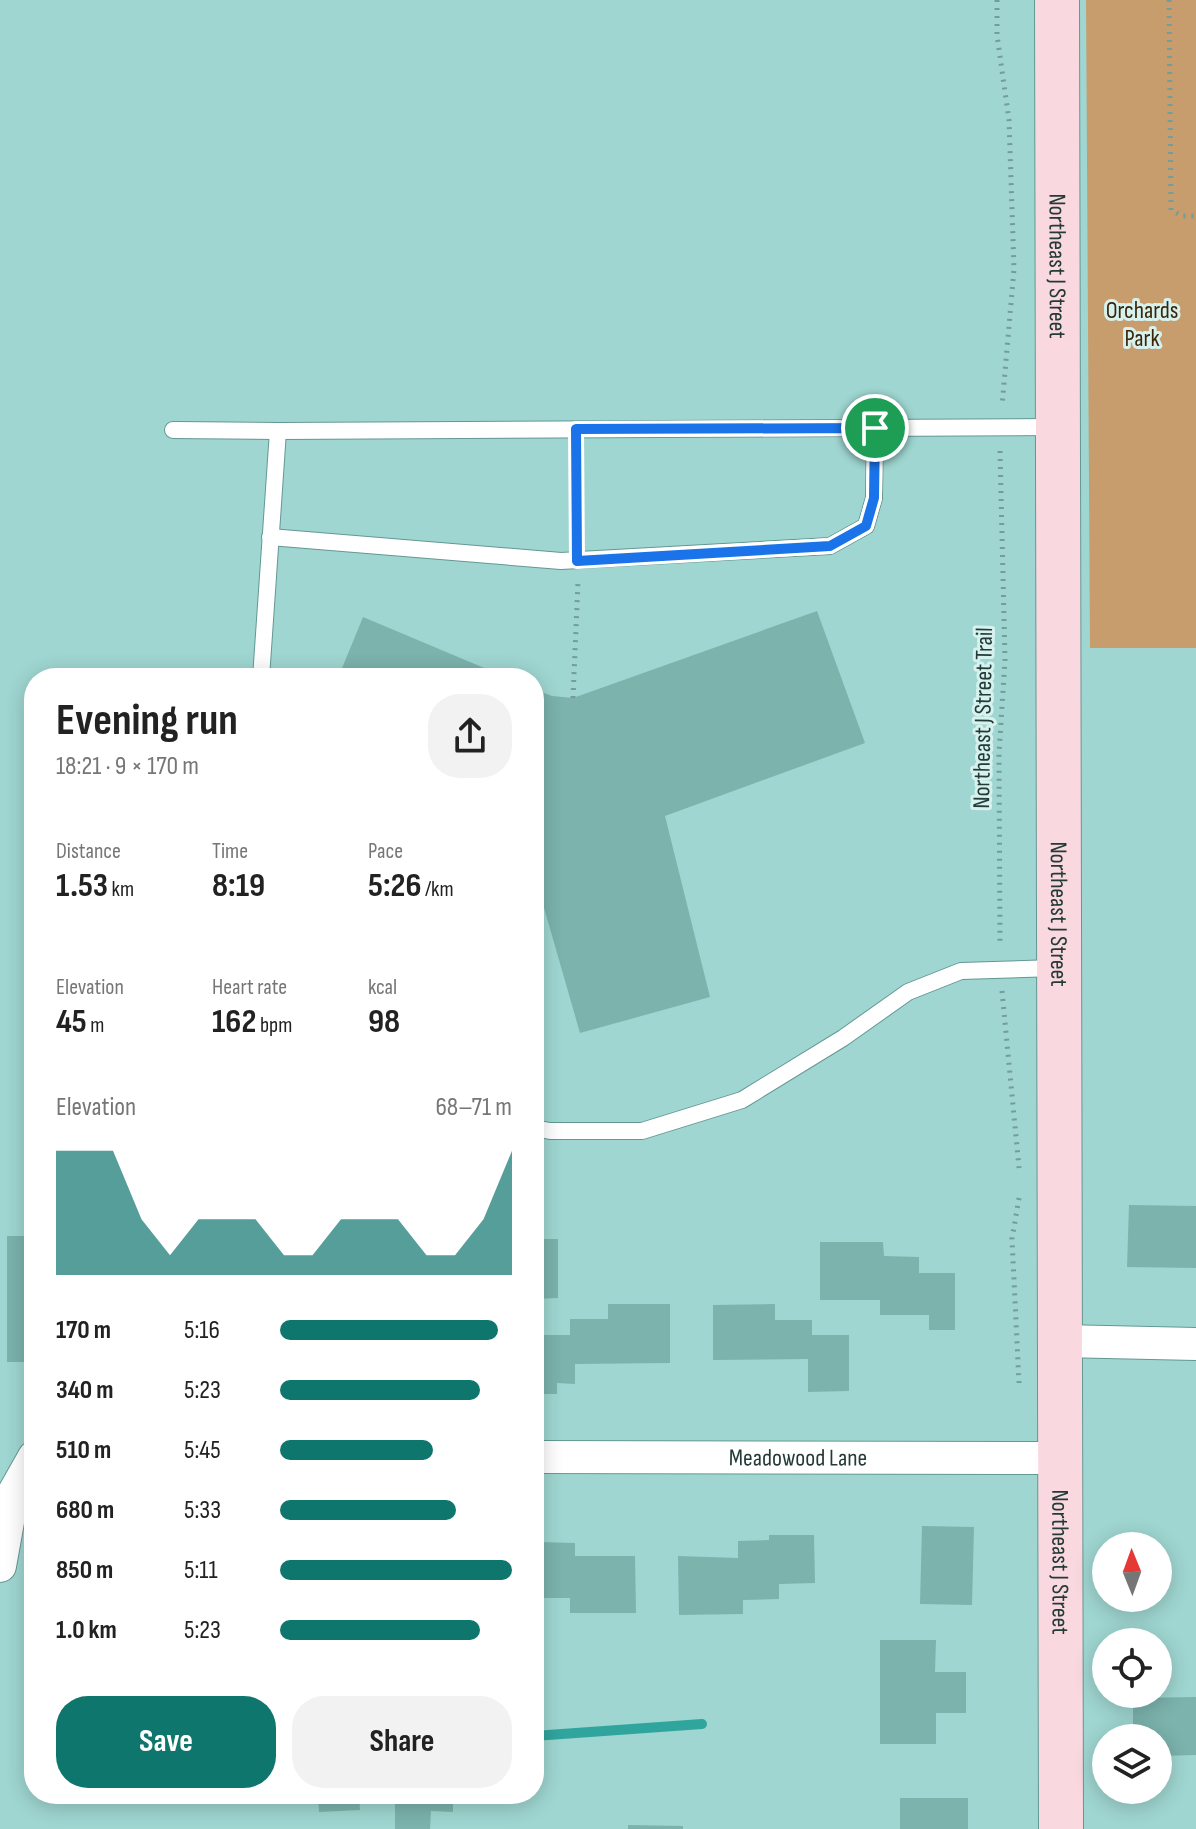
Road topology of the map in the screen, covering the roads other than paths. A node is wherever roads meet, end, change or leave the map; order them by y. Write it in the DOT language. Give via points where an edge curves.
graph roads {
  1 [pos="1057,0"];
  2 [pos="1059,427"];
  3 [pos="875,428"];
  4 [pos="173,430"];
  5 [pos="278,431"];
  6 [pos="270,537"];
  7 [pos="262,668"];
  8 [pos="1057,968"];
  9 [pos="544,1130"];
  10 [pos="1061,1341"];
  11 [pos="1196,1344"];
  12 [pos="544,1457"];
  13 [pos="1061,1458"];
  14 [pos="24,1475"];
  15 [pos="0,1566"];
  16 [pos="1061,1829"];
  1 -- 2 [label="street, Northeast J Street"];
  2 -- 3 [label="lane"];
  2 -- 8 [label="street, Northeast J Street"];
  3 -- 5 [label="lane"];
  3 -- 6 [label="lane" via="874,498 866,526 830,546 577,561"];
  4 -- 5 [label="lane"];
  5 -- 6 [label="lane"];
  6 -- 7 [label="lane"];
  8 -- 9 [label="lane" via="961,971 908,992 742,1100 642,1131"];
  8 -- 10 [label="street, Northeast J Street"];
  10 -- 11 [label="street"];
  10 -- 13 [label="street, Northeast J Street"];
  12 -- 13 [label="street, Meadowood Lane"];
  13 -- 16 [label="street, Northeast J Street"];
  14 -- 15 [label="street" via="13,1494"];
}
